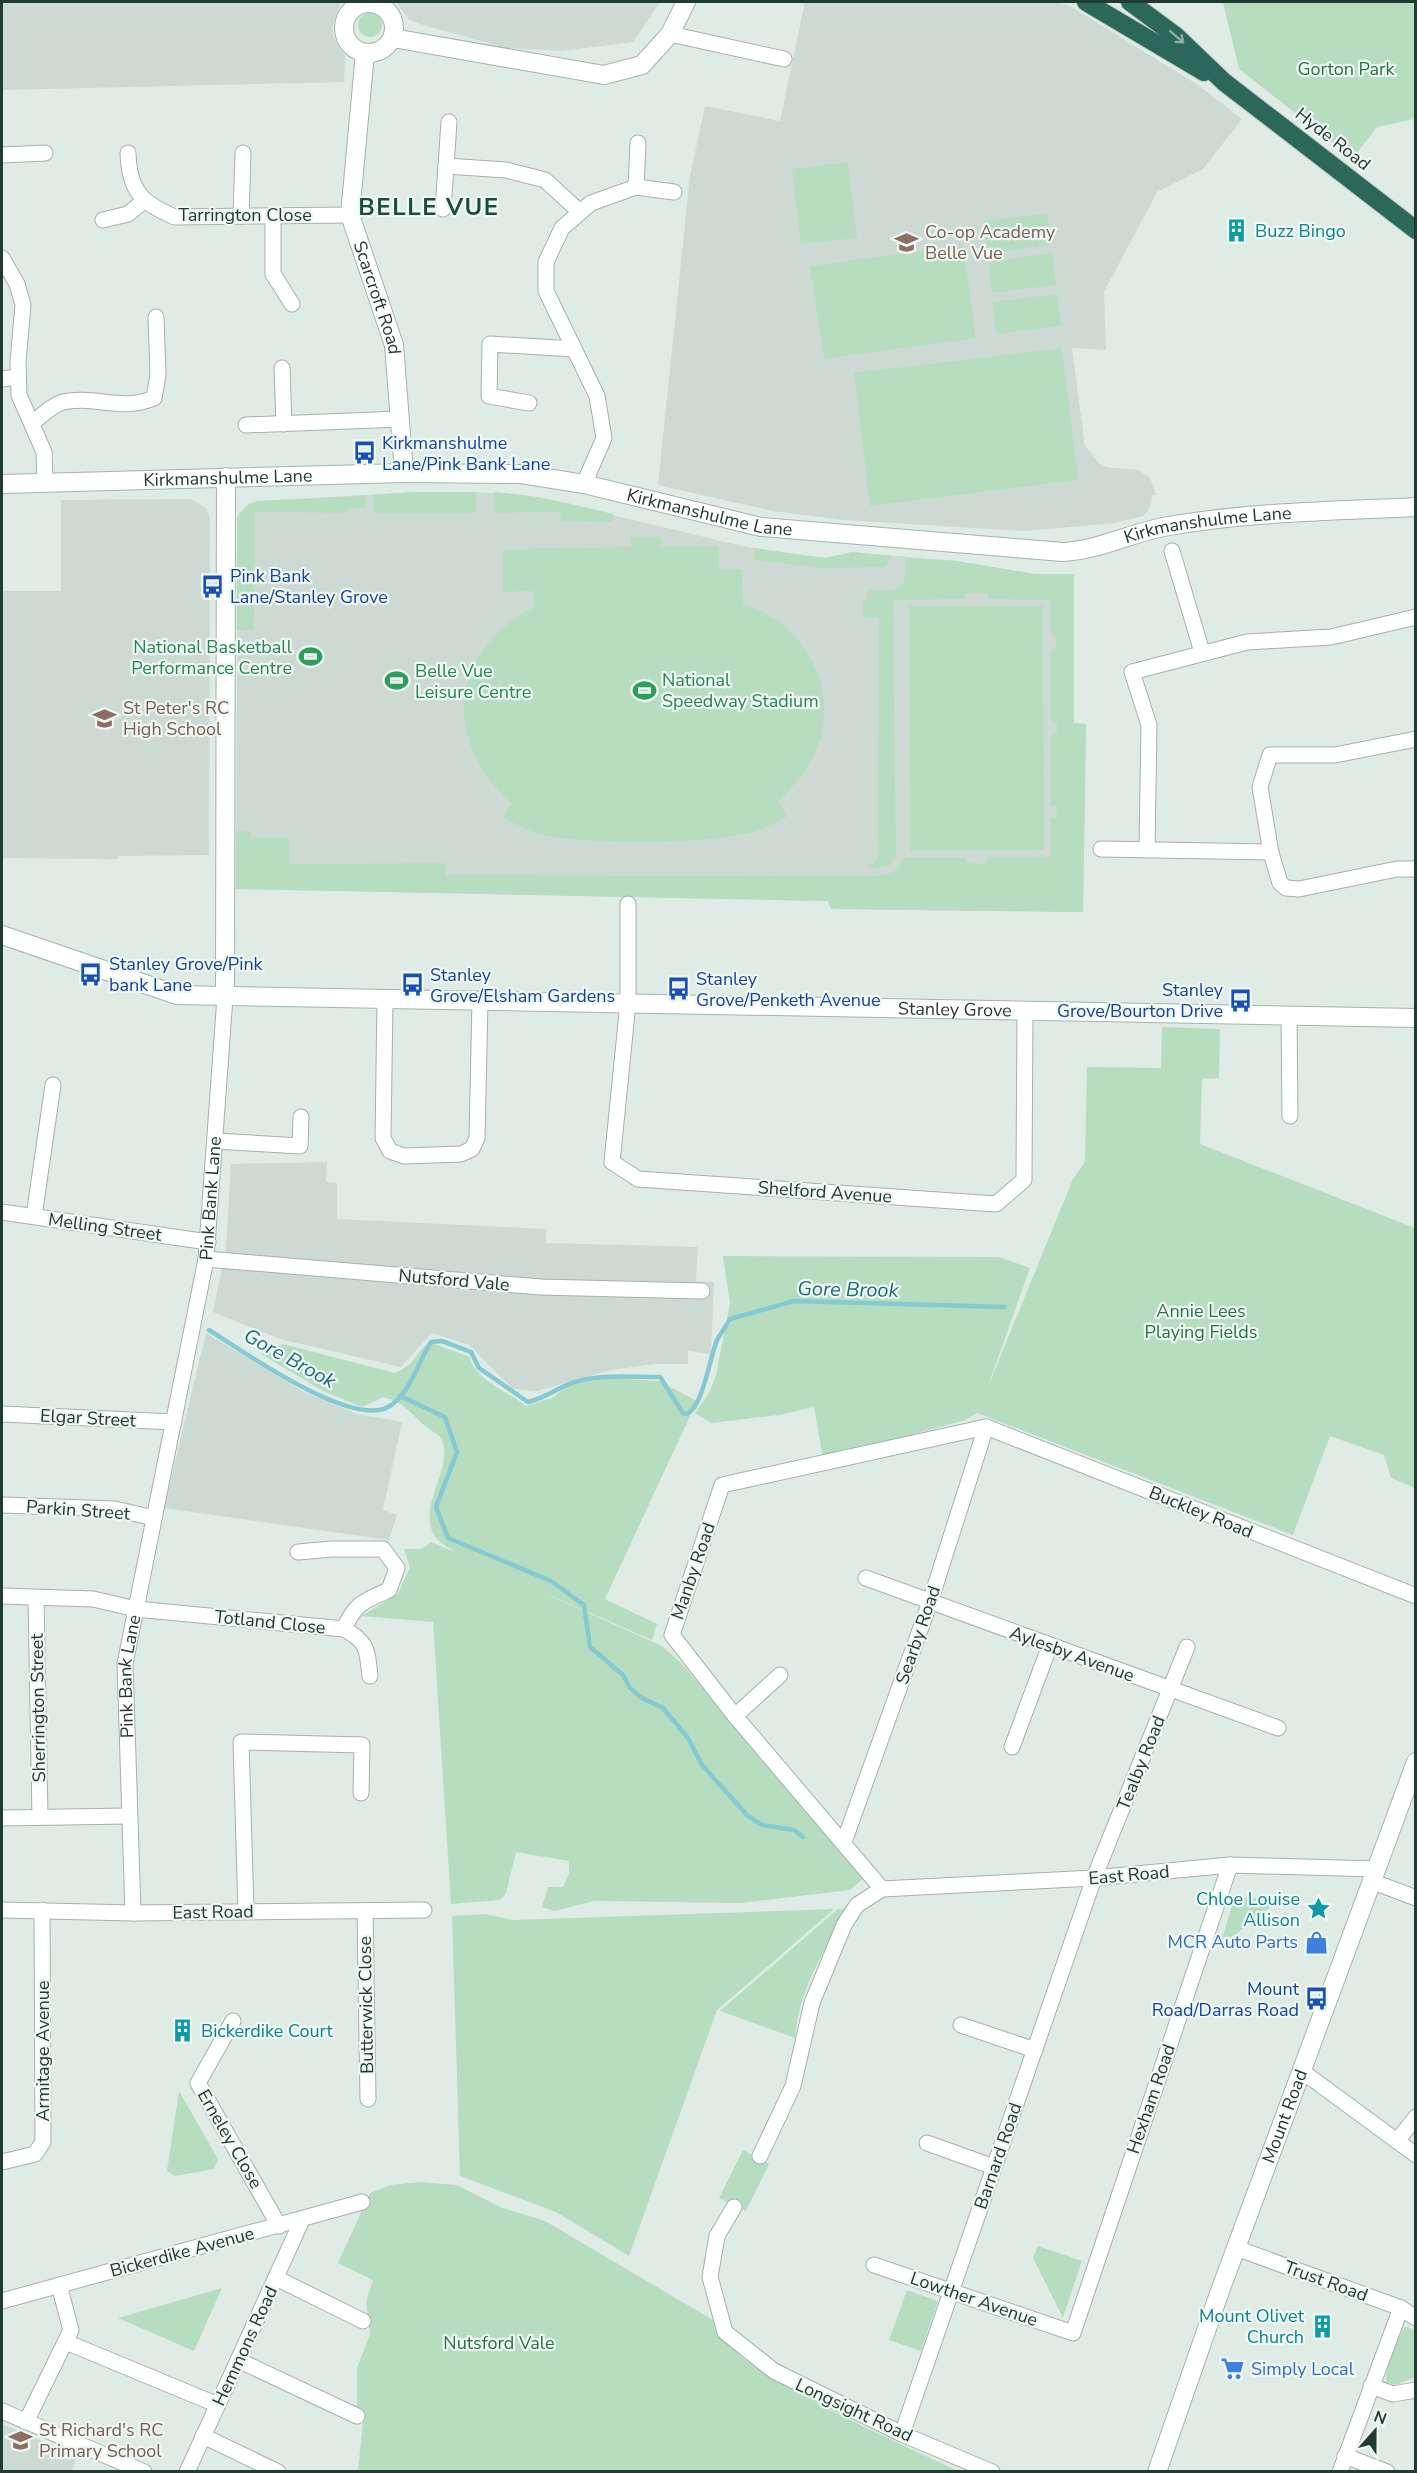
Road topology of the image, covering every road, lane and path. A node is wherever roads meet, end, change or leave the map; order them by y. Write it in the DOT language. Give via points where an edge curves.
graph roads {
  1 [pos="686,2"];
  2 [pos="1086,2"];
  3 [pos="1108,2"];
  4 [pos="1131,2"];
  5 [pos="670,34"];
  6 [pos="393,38"];
  7 [pos="1147,39"];
  8 [pos="365,53"];
  9 [pos="784,59"];
  10 [pos="1224,82"];
  11 [pos="449,123"];
  12 [pos="638,143"];
  13 [pos="45,153"];
  14 [pos="128,153"];
  15 [pos="243,153"];
  16 [pos="2,155"];
  17 [pos="446,166"];
  18 [pos="636,187"];
  19 [pos="674,192"];
  20 [pos="145,200"];
  21 [pos="443,209"];
  22 [pos="580,212"];
  23 [pos="350,215"];
  24 [pos="242,216"];
  25 [pos="273,216"];
  26 [pos="102,220"];
  27 [pos="1416,230"];
  28 [pos="2,258"];
  29 [pos="292,304"];
  30 [pos="156,317"];
  31 [pos="574,349"];
  32 [pos="282,368"];
  33 [pos="18,378"];
  34 [pos="2,379"];
  35 [pos="529,404"];
  36 [pos="401,419"];
  37 [pos="32,423"];
  38 [pos="284,424"];
  39 [pos="246,425"];
  40 [pos="404,472"];
  41 [pos="225,477"];
  42 [pos="45,482"];
  43 [pos="2,484"];
  44 [pos="584,484"];
  45 [pos="1416,507"];
  46 [pos="1172,551"];
  47 [pos="1416,617"];
  48 [pos="1202,652"];
  49 [pos="1416,739"];
  50 [pos="1101,849"];
  51 [pos="1147,850"];
  52 [pos="1271,852"];
  53 [pos="1416,869"];
  54 [pos="628,904"];
  55 [pos="2,936"];
  56 [pos="225,997"];
  57 [pos="384,1000"];
  58 [pos="480,1001"];
  59 [pos="628,1003"];
  60 [pos="1025,1010"];
  61 [pos="1289,1015"];
  62 [pos="1416,1018"];
  63 [pos="53,1085"];
  64 [pos="1290,1116"];
  65 [pos="302,1117"];
  66 [pos="216,1141"];
  67 [pos="2,1212"];
  68 [pos="34,1216"];
  69 [pos="208,1242"];
  70 [pos="206,1259"];
  71 [pos="702,1292"];
  72 [pos="2,1414"];
  73 [pos="174,1422"];
  74 [pos="986,1427"];
  75 [pos="2,1504"];
  76 [pos="154,1518"];
  77 [pos="298,1552"];
  78 [pos="866,1578"];
  79 [pos="2,1596"];
  80 [pos="1416,1596"];
  81 [pos="36,1598"];
  82 [pos="930,1602"];
  83 [pos="136,1609"];
  84 [pos="344,1629"];
  85 [pos="1050,1646"];
  86 [pos="1187,1647"];
  87 [pos="780,1675"];
  88 [pos="370,1676"];
  89 [pos="1171,1690"];
  90 [pos="735,1716"];
  91 [pos="1278,1728"];
  92 [pos="1012,1747"];
  93 [pos="1416,1762"];
  94 [pos="1411,1787"];
  95 [pos="361,1793"];
  96 [pos="129,1816"];
  97 [pos="40,1817"];
  98 [pos="2,1818"];
  99 [pos="844,1842"];
  100 [pos="1230,1865"];
  101 [pos="1373,1875"];
  102 [pos="1094,1878"];
  103 [pos="882,1889"];
  104 [pos="1416,1898"];
  105 [pos="2,1910"];
  106 [pos="42,1910"];
  107 [pos="424,1910"];
  108 [pos="246,1911"];
  109 [pos="365,1911"];
  110 [pos="133,1913"];
  111 [pos="233,2021"];
  112 [pos="961,2025"];
  113 [pos="1035,2050"];
  114 [pos="1303,2072"];
  115 [pos="368,2099"];
  116 [pos="1416,2117"];
  117 [pos="1397,2141"];
  118 [pos="927,2143"];
  119 [pos="1416,2155"];
  120 [pos="760,2156"];
  121 [pos="2,2162"];
  122 [pos="994,2167"];
  123 [pos="362,2202"];
  124 [pos="734,2207"];
  125 [pos="302,2220"];
  126 [pos="279,2226"];
  127 [pos="1236,2248"];
  128 [pos="874,2265"];
  129 [pos="276,2278"];
  130 [pos="59,2285"];
  131 [pos="952,2290"];
  132 [pos="2,2301"];
  133 [pos="1401,2308"];
  134 [pos="1416,2318"];
  135 [pos="363,2321"];
  136 [pos="1073,2333"];
  137 [pos="66,2342"];
  138 [pos="238,2360"];
  139 [pos="1371,2386"];
  140 [pos="1416,2390"];
  141 [pos="218,2405"];
  142 [pos="2,2411"];
  143 [pos="357,2416"];
  144 [pos="26,2422"];
  145 [pos="902,2434"];
  146 [pos="203,2436"];
  147 [pos="1345,2456"];
  148 [pos="144,2472"];
  149 [pos="187,2472"];
  150 [pos="278,2472"];
  151 [pos="993,2472"];
  152 [pos="1157,2472"];
  153 [pos="1340,2472"];
  154 [pos="1387,2472"];
  1 -- 5 [label="street"];
  2 -- 7 [label="highway, Hyde Road"];
  3 -- 7 [label="highway, Hyde Road"];
  4 -- 10 [label="highway, Hyde Road, one-way" via="1176,36"];
  5 -- 6 [label="street" via="642,65 604,75"];
  5 -- 9 [label="street"];
  6 -- 8 [label="street" via="382,50"];
  6 -- 8 [label="street" via="394,21 385,8 369,3 354,8 344,30 351,45"];
  7 -- 10 [label="highway, Hyde Road"];
  8 -- 23 [label="street, Scarcroft Road"];
  10 -- 27 [label="highway, Hyde Road"];
  11 -- 17 [label="street"];
  12 -- 18 [label="street"];
  13 -- 16 [label="street"];
  14 -- 20 [label="street, Tarrington Close" via="129,174 138,195"];
  15 -- 24 [label="street"];
  17 -- 21 [label="street"];
  17 -- 22 [label="street" via="506,171 545,180"];
  18 -- 19 [label="street"];
  18 -- 22 [label="street" via="591,203"];
  20 -- 24 [label="street, Tarrington Close" via="175,217"];
  20 -- 26 [label="street" via="128,214"];
  22 -- 31 [label="street" via="562,228 546,262 546,291"];
  23 -- 25 [label="street, Tarrington Close"];
  23 -- 36 [label="street, Scarcroft Road" via="394,345"];
  24 -- 25 [label="street, Tarrington Close"];
  25 -- 29 [label="street" via="273,274"];
  28 -- 33 [label="street" via="17,284 23,305"];
  30 -- 37 [label="street" via="158,375 154,398 143,403 114,405 61,403"];
  31 -- 35 [label="street" via="490,344 489,396"];
  31 -- 44 [label="street" via="597,396 604,438"];
  32 -- 38 [label="street"];
  33 -- 34 [label="street"];
  33 -- 37 [label="street" via="19,395"];
  36 -- 38 [label="street"];
  36 -- 40 [label="street, Scarcroft Road"];
  37 -- 42 [label="street" via="44,452"];
  38 -- 39 [label="street"];
  40 -- 41 [label="street, Kirkmanshulme Lane"];
  40 -- 44 [label="street, Kirkmanshulme Lane" via="521,474"];
  41 -- 42 [label="street, Kirkmanshulme Lane"];
  41 -- 56 [label="street, Pink Bank Lane"];
  42 -- 43 [label="street, Kirkmanshulme Lane"];
  44 -- 45 [label="street, Kirkmanshulme Lane" via="760,527 969,543 1034,552 1085,551 1125,536 1201,521"];
  46 -- 48 [label="street"];
  47 -- 48 [label="street" via="1331,637 1247,642"];
  48 -- 51 [label="street" via="1132,672 1149,725"];
  49 -- 52 [label="street" via="1335,755 1270,755 1260,786"];
  50 -- 51 [label="street"];
  51 -- 52 [label="street"];
  52 -- 53 [label="street" via="1280,883 1286,888"];
  54 -- 59 [label="street"];
  55 -- 56 [label="street, Stanley Grove" via="177,995"];
  56 -- 57 [label="street, Stanley Grove"];
  56 -- 66 [label="street, Pink Bank Lane"];
  57 -- 58 [label="street, Stanley Grove"];
  57 -- 58 [label="street" via="383,1138 390,1151 404,1156 461,1154 475,1143"];
  58 -- 59 [label="street, Stanley Grove"];
  59 -- 60 [label="street, Stanley Grove"];
  59 -- 60 [label="street, Shelford Avenue" via="612,1162 638,1179 996,1204 1024,1180"];
  60 -- 61 [label="street, Stanley Grove"];
  61 -- 62 [label="street, Stanley Grove"];
  61 -- 64 [label="street"];
  63 -- 68 [label="street"];
  65 -- 66 [label="street" via="300,1146"];
  66 -- 69 [label="street, Pink Bank Lane"];
  67 -- 68 [label="street, Melling Street"];
  68 -- 69 [label="street, Melling Street"];
  69 -- 70 [label="street, Pink Bank Lane"];
  70 -- 71 [label="street, Nutsford Vale" via="540,1287"];
  70 -- 73 [label="street, Pink Bank Lane"];
  72 -- 73 [label="street, Elgar Street"];
  73 -- 76 [label="street, Pink Bank Lane"];
  74 -- 80 [label="street, Buckley Road"];
  74 -- 82 [label="street, Searby Road"];
  74 -- 90 [label="street, Manby Road" via="723,1485 672,1635"];
  75 -- 76 [label="street, Parkin Street" via="115,1509"];
  76 -- 83 [label="street, Pink Bank Lane"];
  77 -- 84 [label="street" via="383,1549 397,1568 389,1590 352,1610"];
  78 -- 82 [label="street, Aylesby Avenue"];
  79 -- 81 [label="street, Totland Close"];
  81 -- 83 [label="street, Totland Close" via="93,1599"];
  81 -- 97 [label="street, Sherrington Street"];
  82 -- 85 [label="street, Aylesby Avenue"];
  82 -- 99 [label="street, Searby Road"];
  83 -- 84 [label="street, Totland Close"];
  83 -- 96 [label="street, Pink Bank Lane" via="125,1664"];
  84 -- 88 [label="street, Totland Close" via="360,1638 367,1650"];
  85 -- 89 [label="street, Aylesby Avenue"];
  85 -- 92 [label="street"];
  86 -- 89 [label="street, Tealby Road"];
  87 -- 90 [label="street"];
  89 -- 91 [label="street, Aylesby Avenue"];
  89 -- 102 [label="street, Tealby Road"];
  90 -- 99 [label="street, Manby Road"];
  93 -- 94 [label="street, Mount Road"];
  94 -- 101 [label="street, Mount Road"];
  95 -- 108 [label="street" via="362,1745 241,1742"];
  96 -- 97 [label="street"];
  96 -- 110 [label="street, Pink Bank Lane"];
  97 -- 98 [label="street"];
  99 -- 103 [label="street, Manby Road"];
  100 -- 101 [label="street, East Road"];
  100 -- 102 [label="street, East Road"];
  100 -- 136 [label="street, Hexham Road"];
  101 -- 104 [label="street, East Road"];
  101 -- 114 [label="street, Mount Road"];
  102 -- 103 [label="street, East Road"];
  102 -- 113 [label="street, Barnard Road"];
  103 -- 120 [label="street" via="857,1905 844,1925 812,2003 793,2086"];
  105 -- 106 [label="street, East Road"];
  106 -- 110 [label="street, East Road"];
  106 -- 121 [label="street, Armitage Avenue" via="43,2142 35,2154"];
  107 -- 109 [label="street, East Road"];
  108 -- 109 [label="street, East Road"];
  108 -- 110 [label="street, East Road"];
  109 -- 115 [label="street, Butterwick Close"];
  111 -- 126 [label="street, Erneley Close" via="198,2083"];
  112 -- 113 [label="street"];
  113 -- 122 [label="street, Barnard Road"];
  114 -- 117 [label="street"];
  114 -- 127 [label="street, Mount Road"];
  116 -- 117 [label="street"];
  117 -- 119 [label="street"];
  118 -- 122 [label="street"];
  122 -- 131 [label="street, Barnard Road"];
  123 -- 125 [label="street, Bickerdike Avenue"];
  124 -- 145 [label="street, Longsight Road" via="717,2236 710,2277 725,2332 774,2371"];
  125 -- 126 [label="street, Bickerdike Avenue"];
  125 -- 129 [label="street, Hemmons Road"];
  126 -- 130 [label="street, Bickerdike Avenue"];
  127 -- 133 [label="street, Trust Road"];
  127 -- 152 [label="street, Mount Road"];
  128 -- 131 [label="street, Lowther Avenue"];
  129 -- 135 [label="street"];
  129 -- 138 [label="street, Hemmons Road"];
  130 -- 132 [label="street, Bickerdike Avenue"];
  130 -- 137 [label="street" via="71,2330"];
  131 -- 136 [label="street, Lowther Avenue"];
  131 -- 145 [label="street, Barnard Road"];
  133 -- 134 [label="street, Trust Road"];
  133 -- 139 [label="street"];
  137 -- 141 [label="street"];
  137 -- 144 [label="street"];
  138 -- 141 [label="street, Hemmons Road"];
  138 -- 143 [label="street"];
  139 -- 140 [label="street" via="1393,2394"];
  139 -- 147 [label="street"];
  141 -- 146 [label="street, Hemmons Road"];
  142 -- 144 [label="street"];
  144 -- 148 [label="street"];
  145 -- 151 [label="street, Longsight Road"];
  146 -- 149 [label="street, Hemmons Road"];
  146 -- 150 [label="street"];
  147 -- 153 [label="street"];
  147 -- 154 [label="street"];
}
